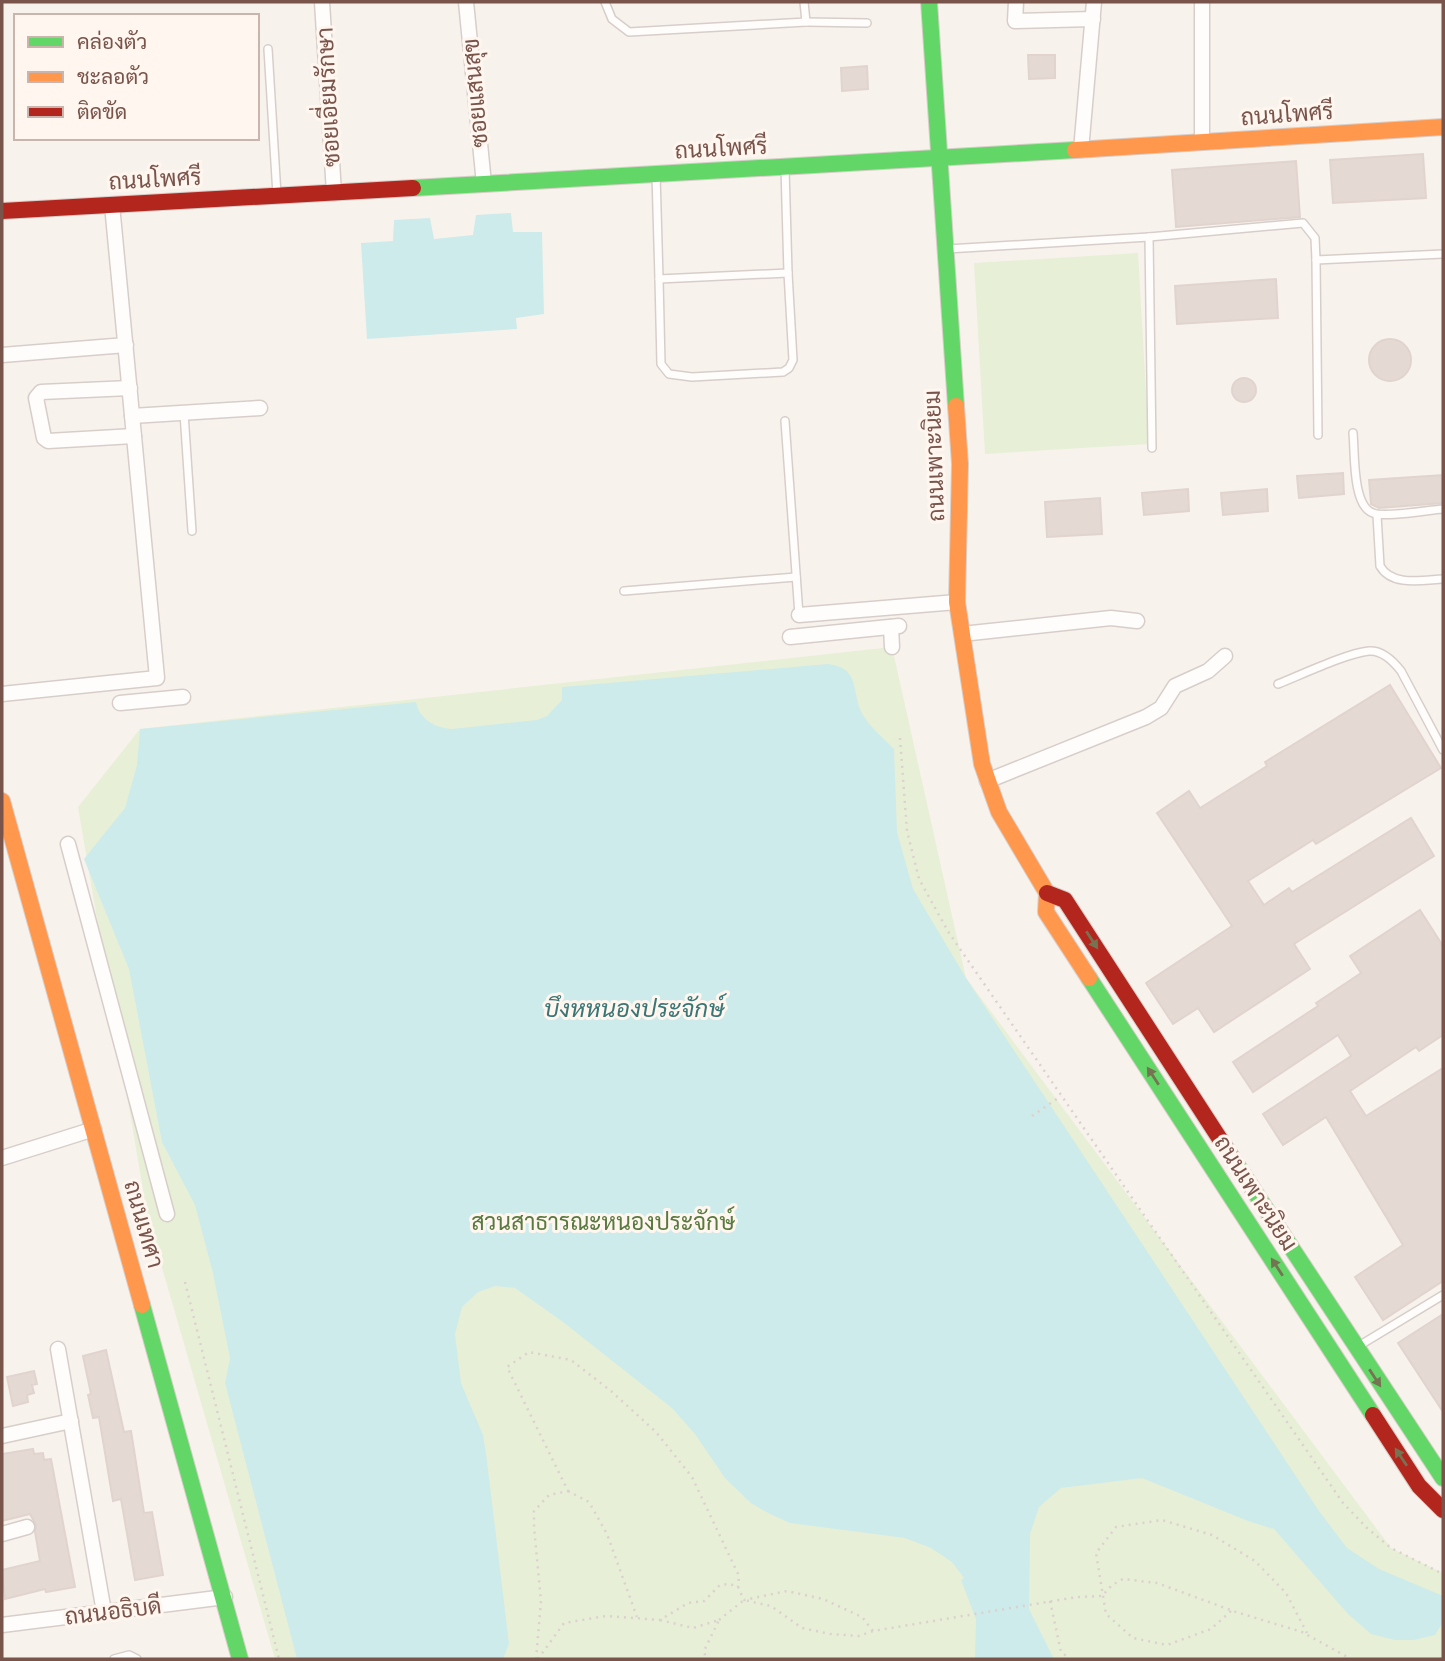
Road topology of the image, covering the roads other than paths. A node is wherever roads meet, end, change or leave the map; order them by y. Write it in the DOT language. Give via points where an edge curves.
graph roads {
  1 [pos="322,2"];
  2 [pos="466,2"];
  3 [pos="605,2"];
  4 [pos="804,2"];
  5 [pos="929,2"];
  6 [pos="1016,2"];
  7 [pos="1094,2"];
  8 [pos="1202,2"];
  9 [pos="1093,19"];
  10 [pos="806,22"];
  11 [pos="867,23"];
  12 [pos="268,49"];
  13 [pos="1443,127"];
  14 [pos="1202,142"];
  15 [pos="1081,150"];
  16 [pos="940,158"];
  17 [pos="785,167"];
  18 [pos="656,174"];
  19 [pos="484,184"];
  20 [pos="334,193"];
  21 [pos="277,195"];
  22 [pos="112,205"];
  23 [pos="2,211"];
  24 [pos="1149,237"];
  25 [pos="946,249"];
  26 [pos="1443,254"];
  27 [pos="1316,260"];
  28 [pos="788,273"];
  29 [pos="659,279"];
  30 [pos="126,345"];
  31 [pos="2,355"];
  32 [pos="130,388"];
  33 [pos="260,408"];
  34 [pos="184,413"];
  35 [pos="132,416"];
  36 [pos="785,421"];
  37 [pos="1353,433"];
  38 [pos="1318,435"];
  39 [pos="134,436"];
  40 [pos="1152,448"];
  41 [pos="1443,509"];
  42 [pos="1377,515"];
  43 [pos="192,531"];
  44 [pos="796,577"];
  45 [pos="1443,579"];
  46 [pos="624,592"];
  47 [pos="957,602"];
  48 [pos="799,615"];
  49 [pos="1137,621"];
  50 [pos="962,634"];
  51 [pos="790,638"];
  52 [pos="892,647"];
  53 [pos="1225,656"];
  54 [pos="1278,684"];
  55 [pos="2,694"];
  56 [pos="183,697"];
  57 [pos="120,703"];
  58 [pos="1443,751"];
  59 [pos="987,781"];
  60 [pos="2,801"];
  61 [pos="68,844"];
  62 [pos="1047,893"];
  63 [pos="94,1129"];
  64 [pos="2,1158"];
  65 [pos="167,1214"];
  66 [pos="1443,1296"];
  67 [pos="1356,1348"];
  68 [pos="58,1349"];
  69 [pos="71,1421"];
  70 [pos="2,1436"];
  71 [pos="1441,1471"];
  72 [pos="1443,1510"];
  73 [pos="27,1527"];
  74 [pos="2,1534"];
  75 [pos="225,1597"];
  76 [pos="104,1612"];
  77 [pos="2,1625"];
  78 [pos="114,1659"];
  79 [pos="137,1659"];
  80 [pos="240,1659"];
  1 -- 20 [label="street, ซอยเอี่ยมรักษา"];
  2 -- 19 [label="street, ซอยแสนสุข"];
  3 -- 10 [label="lane" via="611,19 629,32"];
  4 -- 10 [label="lane"];
  5 -- 16 [label="street, ถนนเพาะนิยม"];
  6 -- 9 [label="street" via="1015,21"];
  7 -- 9 [label="street"];
  8 -- 14 [label="street"];
  9 -- 15 [label="street"];
  10 -- 11 [label="lane"];
  12 -- 21 [label="lane"];
  13 -- 14 [label="street, ถนนโพศรี"];
  14 -- 15 [label="street, ถนนโพศรี"];
  15 -- 16 [label="street, ถนนโพศรี"];
  16 -- 17 [label="street, ถนนโพศรี"];
  16 -- 25 [label="street, ถนนเพาะนิยม"];
  17 -- 18 [label="street, ถนนโพศรี"];
  17 -- 28 [label="lane"];
  18 -- 19 [label="street, ถนนโพศรี"];
  18 -- 29 [label="lane"];
  19 -- 20 [label="street, ถนนโพศรี"];
  20 -- 21 [label="street, ถนนโพศรี"];
  21 -- 22 [label="street, ถนนโพศรี"];
  22 -- 23 [label="street, ถนนโพศรี"];
  22 -- 30 [label="street"];
  24 -- 25 [label="lane"];
  24 -- 27 [label="lane" via="1303,223 1315,237"];
  24 -- 40 [label="lane"];
  25 -- 47 [label="street, ถนนเพาะนิยม" via="960,464"];
  26 -- 27 [label="lane"];
  27 -- 38 [label="lane"];
  28 -- 29 [label="lane"];
  28 -- 29 [label="lane" via="793,360 789,368 692,377 669,374 661,364"];
  30 -- 31 [label="street"];
  30 -- 32 [label="street"];
  32 -- 35 [label="street"];
  32 -- 39 [label="street" via="41,392 36,398 48,441"];
  33 -- 34 [label="street"];
  34 -- 35 [label="street"];
  34 -- 43 [label="lane"];
  35 -- 39 [label="street"];
  36 -- 44 [label="lane"];
  37 -- 42 [label="lane" via="1359,500"];
  39 -- 55 [label="street" via="158,678"];
  41 -- 42 [label="lane"];
  42 -- 45 [label="lane" via="1384,572 1396,580"];
  44 -- 46 [label="lane"];
  44 -- 48 [label="lane"];
  47 -- 48 [label="street"];
  47 -- 50 [label="street, ถนนเพาะนิยม"];
  49 -- 50 [label="street" via="1111,618"];
  50 -- 59 [label="street, ถนนเพาะนิยม"];
  51 -- 52 [label="street" via="895,626"];
  53 -- 59 [label="street" via="1208,671 1175,686 1161,708 1146,717"];
  54 -- 58 [label="lane" via="1375,652 1401,671"];
  56 -- 57 [label="street"];
  59 -- 62 [label="street, ถนนเพาะนิยม" via="999,812"];
  60 -- 63 [label="street, ถนนเทศา"];
  61 -- 65 [label="street"];
  62 -- 67 [label="street, ถนนเพาะนิยม, one-way" via="1065,900"];
  72 -- 62 [label="street, ถนนเพาะนิยม, one-way" via="1386,1435 1046,912"];
  63 -- 64 [label="street"];
  63 -- 75 [label="street, ถนนเทศา"];
  66 -- 67 [label="lane"];
  67 -- 71 [label="street, ถนนเพาะนิยม, one-way"];
  68 -- 69 [label="street"];
  69 -- 70 [label="street"];
  69 -- 76 [label="street"];
  73 -- 74 [label="street"];
  75 -- 76 [label="street, ถนนอธิบดี"];
  75 -- 80 [label="street, ถนนเทศา"];
  76 -- 77 [label="street, ถนนอธิบดี"];
  78 -- 79 [label="lane" via="129,1655"];
}
